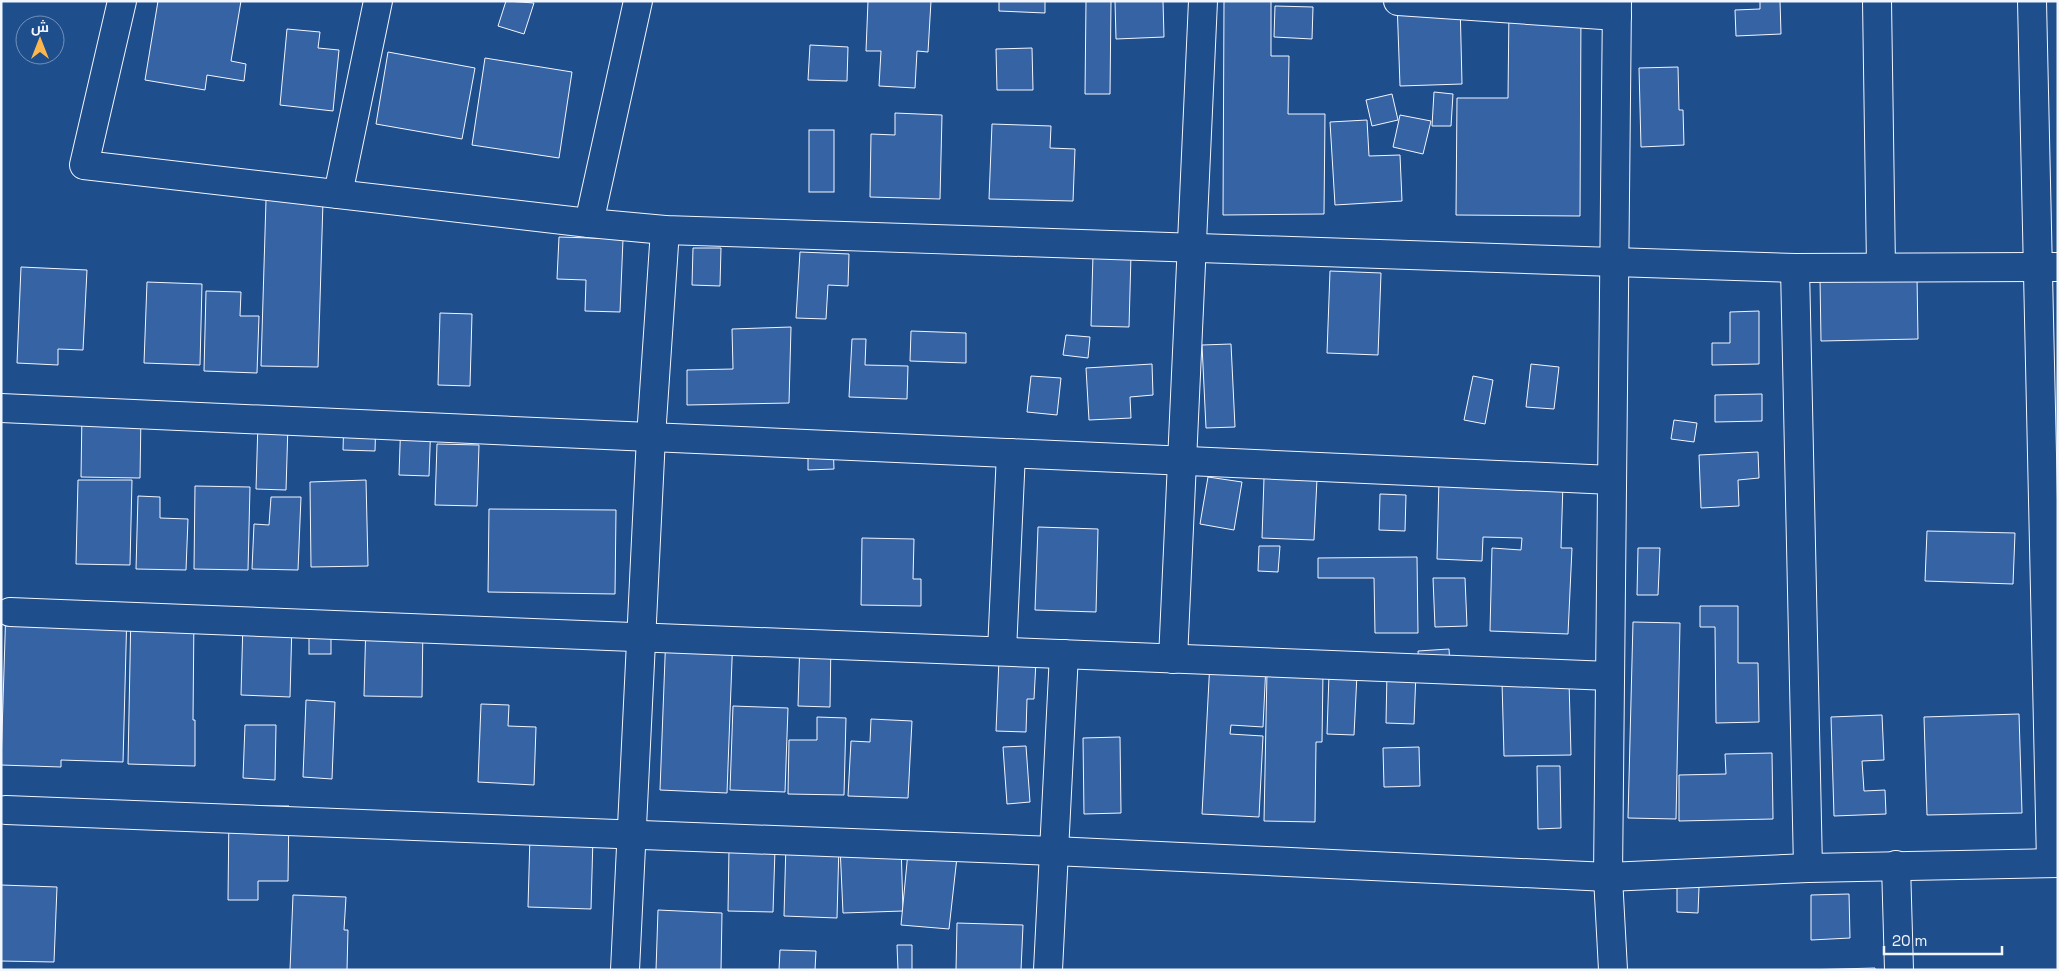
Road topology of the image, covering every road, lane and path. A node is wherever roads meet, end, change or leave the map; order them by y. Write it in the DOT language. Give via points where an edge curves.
graph roads {
  1 [pos="122,1"];
  2 [pos="378,1"];
  3 [pos="638,1"];
  4 [pos="1203,1"];
  5 [pos="1398,1"];
  6 [pos="1877,1"];
  7 [pos="2032,1"];
  8 [pos="1449,3"];
  9 [pos="1617,9"];
  10 [pos="338,194"];
  11 [pos="590,223"];
  12 [pos="664,230"];
  13 [pos="1190,248"];
  14 [pos="1614,262"];
  15 [pos="1882,267"];
  16 [pos="2047,267"];
  17 [pos="1795,268"];
  18 [pos="1,408"];
  19 [pos="651,437"];
  20 [pos="1011,453"];
  21 [pos="1184,461"];
  22 [pos="1612,480"];
  23 [pos="10,612"];
  24 [pos="641,637"];
  25 [pos="1002,652"];
  26 [pos="1064,654"];
  27 [pos="1173,659"];
  28 [pos="1610,676"];
  29 [pos="6,810"];
  30 [pos="631,834"];
  31 [pos="1054,851"];
  32 [pos="2054,863"];
  33 [pos="1896,865"];
  34 [pos="1808,868"];
  35 [pos="1608,878"];
  36 [pos="625,970"];
  37 [pos="1048,970"];
  38 [pos="1613,970"];
  39 [pos="1899,970"];
  1 -- 10 [label="street" via="84,165"];
  2 -- 10 [label="street"];
  3 -- 11 [label="street"];
  4 -- 13 [label="street"];
  5 -- 8 [label="street"];
  6 -- 15 [label="street"];
  7 -- 16 [label="street"];
  8 -- 9 [label="street"];
  9 -- 14 [label="street"];
  10 -- 11 [label="street"];
  11 -- 12 [label="street"];
  12 -- 13 [label="street"];
  12 -- 19 [label="street"];
  13 -- 14 [label="street"];
  13 -- 21 [label="street"];
  14 -- 17 [label="street"];
  14 -- 22 [label="street"];
  15 -- 16 [label="street"];
  15 -- 17 [label="street"];
  16 -- 32 [label="street"];
  17 -- 34 [label="street"];
  18 -- 19 [label="street"];
  19 -- 20 [label="street"];
  19 -- 24 [label="street"];
  20 -- 21 [label="street"];
  20 -- 25 [label="street"];
  21 -- 22 [label="street"];
  21 -- 27 [label="street"];
  22 -- 28 [label="street"];
  23 -- 24 [label="street"];
  24 -- 25 [label="street"];
  24 -- 30 [label="street"];
  25 -- 26 [label="street"];
  26 -- 27 [label="street"];
  26 -- 31 [label="street"];
  27 -- 28 [label="street"];
  28 -- 35 [label="street"];
  29 -- 30 [label="street"];
  30 -- 31 [label="street"];
  30 -- 36 [label="street"];
  31 -- 35 [label="street"];
  31 -- 37 [label="street"];
  32 -- 33 [label="street"];
  33 -- 34 [label="street"];
  33 -- 39 [label="street"];
  34 -- 35 [label="street"];
  35 -- 38 [label="street"];
}
